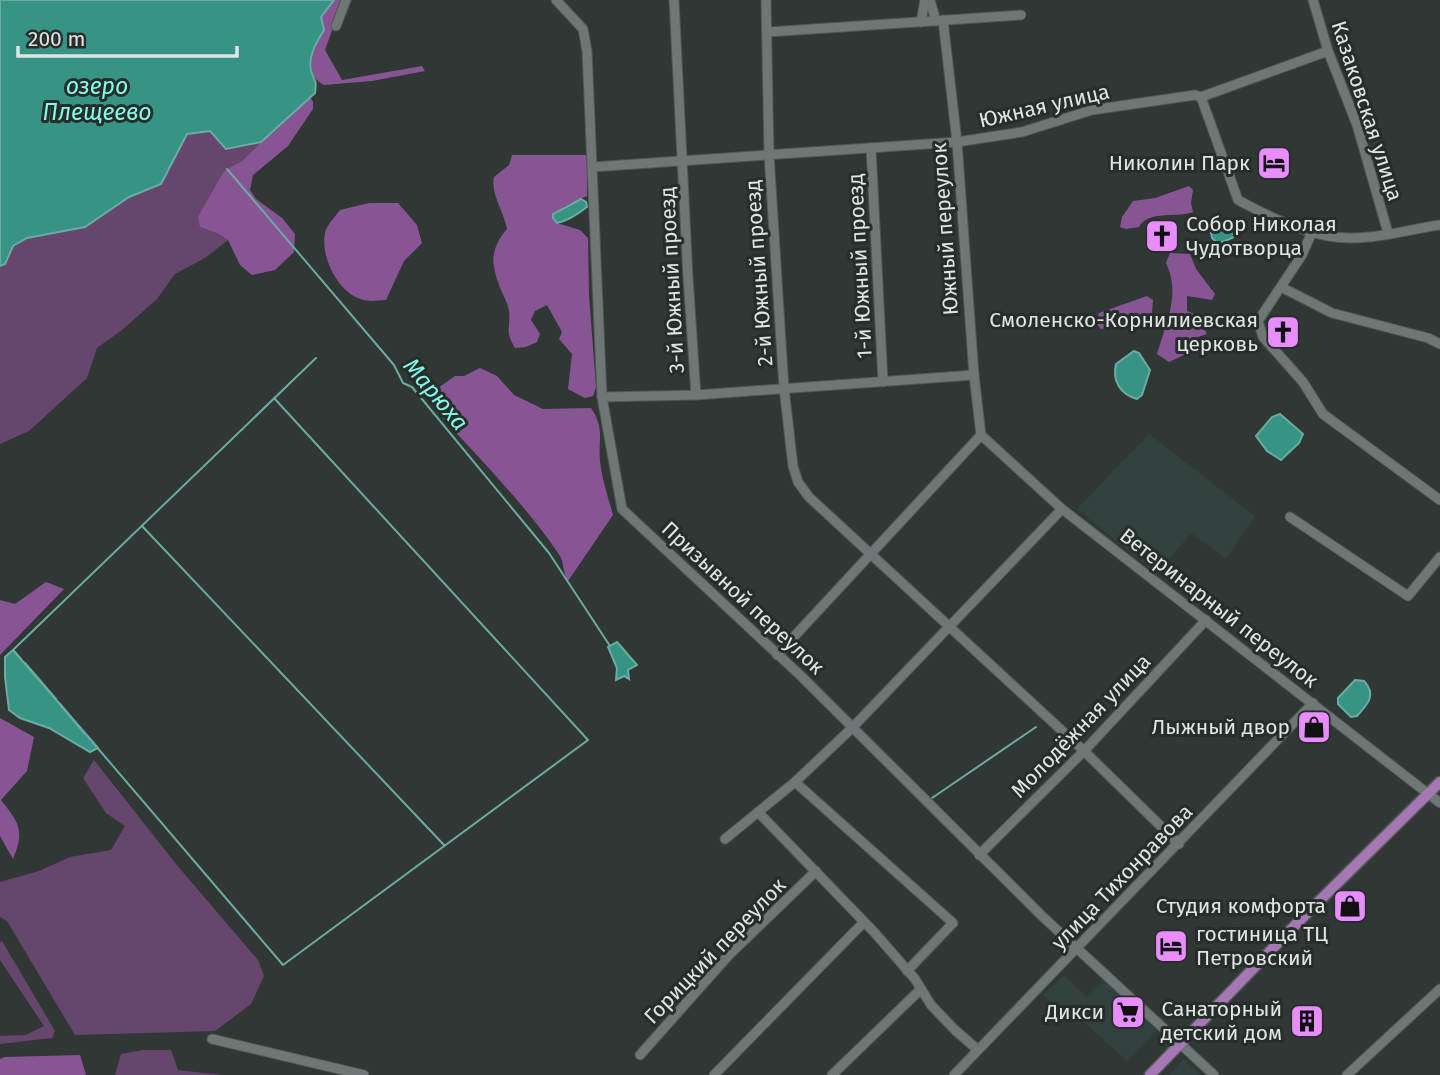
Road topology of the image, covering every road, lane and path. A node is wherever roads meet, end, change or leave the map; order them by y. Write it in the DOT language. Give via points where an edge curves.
graph roads {
  1 [pos="346,0"];
  2 [pos="556,0"];
  3 [pos="674,0"];
  4 [pos="766,0"];
  5 [pos="925,0"];
  6 [pos="930,0"];
  7 [pos="1313,0"];
  8 [pos="1021,15"];
  9 [pos="939,21"];
  10 [pos="921,22"];
  11 [pos="337,26"];
  12 [pos="768,32"];
  13 [pos="1328,51"];
  14 [pos="1200,97"];
  15 [pos="957,142"];
  16 [pos="871,148"];
  17 [pos="769,155"];
  18 [pos="683,162"];
  19 [pos="592,167"];
  20 [pos="1440,225"];
  21 [pos="1312,232"];
  22 [pos="1388,233"];
  23 [pos="1281,287"];
  24 [pos="1440,344"];
  25 [pos="974,375"];
  26 [pos="883,382"];
  27 [pos="784,388"];
  28 [pos="696,395"];
  29 [pos="602,397"];
  30 [pos="981,435"];
  31 [pos="1440,500"];
  32 [pos="1062,509"];
  33 [pos="1290,517"];
  34 [pos="872,554"];
  35 [pos="1440,557"];
  36 [pos="1206,620"];
  37 [pos="949,627"];
  38 [pos="778,654"];
  39 [pos="1314,703"];
  40 [pos="852,728"];
  41 [pos="1084,751"];
  42 [pos="795,782"];
  43 [pos="1440,782"];
  44 [pos="1427,794"];
  45 [pos="1440,803"];
  46 [pos="758,812"];
  47 [pos="725,839"];
  48 [pos="1179,844"];
  49 [pos="979,855"];
  50 [pos="816,872"];
  51 [pos="864,922"];
  52 [pos="1076,948"];
  53 [pos="907,971"];
  54 [pos="921,989"];
  55 [pos="1440,989"];
  56 [pos="212,1039"];
  57 [pos="1180,1045"];
  58 [pos="978,1050"];
  59 [pos="640,1055"];
  60 [pos="364,1075"];
  61 [pos="714,1075"];
  62 [pos="832,1075"];
  63 [pos="954,1075"];
  64 [pos="1150,1075"];
  65 [pos="1214,1075"];
  66 [pos="1348,1075"];
  1 -- 11 [label="street"];
  2 -- 19 [label="street, Призывной переулок" via="583,29"];
  3 -- 18 [label="street, 3-й Южный проезд"];
  4 -- 12 [label="street, 2-й Южный проезд"];
  5 -- 10 [label="street"];
  6 -- 9 [label="street, Южный переулок"];
  7 -- 13 [label="street, Казаковская улица"];
  8 -- 9 [label="street"];
  9 -- 10 [label="street"];
  9 -- 15 [label="street, Южный переулок"];
  10 -- 12 [label="street"];
  12 -- 17 [label="street, 2-й Южный проезд"];
  13 -- 14 [label="street, Южная улица"];
  13 -- 22 [label="street, Казаковская улица" via="1357,125"];
  14 -- 15 [label="street, Южная улица" via="1092,110 1022,132"];
  14 -- 21 [label="street" via="1237,200"];
  15 -- 16 [label="street, Южная улица"];
  15 -- 25 [label="street, Южный переулок"];
  16 -- 17 [label="street, Южная улица"];
  16 -- 26 [label="street, 1-й Южный проезд"];
  17 -- 18 [label="street, Южная улица"];
  17 -- 27 [label="street, 2-й Южный проезд"];
  18 -- 19 [label="street, Южная улица"];
  18 -- 28 [label="street, 3-й Южный проезд"];
  19 -- 29 [label="street, Призывной переулок"];
  20 -- 22 [label="street"];
  21 -- 22 [label="street" via="1360,237"];
  21 -- 23 [label="street"];
  23 -- 24 [label="street" via="1332,313"];
  23 -- 31 [label="street" via="1258,321 1264,337 1303,382 1323,414"];
  25 -- 26 [label="street"];
  25 -- 30 [label="street, Южный переулок"];
  26 -- 27 [label="street"];
  27 -- 28 [label="street"];
  27 -- 34 [label="street, 2-й Южный проезд" via="798,482"];
  28 -- 29 [label="street"];
  29 -- 38 [label="street, Призывной переулок" via="622,509"];
  30 -- 32 [label="street, Ветеринарный переулок"];
  30 -- 34 [label="street"];
  32 -- 36 [label="street, Ветеринарный переулок"];
  32 -- 37 [label="street"];
  33 -- 35 [label="street" via="1408,596"];
  34 -- 37 [label="street"];
  34 -- 38 [label="street"];
  36 -- 39 [label="street, Ветеринарный переулок"];
  36 -- 41 [label="street, Молодёжная улица"];
  37 -- 40 [label="street"];
  37 -- 41 [label="street"];
  38 -- 40 [label="street, Призывной переулок"];
  39 -- 44 [label="street, Ветеринарный переулок"];
  39 -- 48 [label="street, улица Тихонравова"];
  40 -- 42 [label="street"];
  40 -- 49 [label="street, Призывной переулок"];
  41 -- 48 [label="street"];
  41 -- 49 [label="street, Молодёжная улица"];
  42 -- 46 [label="street"];
  42 -- 53 [label="street" via="953,923"];
  43 -- 44 [label="main road"];
  44 -- 45 [label="street, Ветеринарный переулок"];
  44 -- 57 [label="main road"];
  46 -- 47 [label="street"];
  46 -- 50 [label="street"];
  48 -- 52 [label="street, улица Тихонравова"];
  49 -- 52 [label="street, Призывной переулок"];
  50 -- 51 [label="street"];
  50 -- 59 [label="street, Горицкий переулок" via="727,956"];
  51 -- 53 [label="street"];
  51 -- 61 [label="street"];
  52 -- 57 [label="street, Призывной переулок"];
  52 -- 58 [label="street, улица Тихонравова"];
  53 -- 54 [label="street"];
  54 -- 58 [label="street" via="931,1005"];
  54 -- 62 [label="street"];
  55 -- 66 [label="street"];
  56 -- 60 [label="street"];
  57 -- 64 [label="main road"];
  57 -- 65 [label="street, Призывной переулок"];
  58 -- 63 [label="street, улица Тихонравова"];
}
